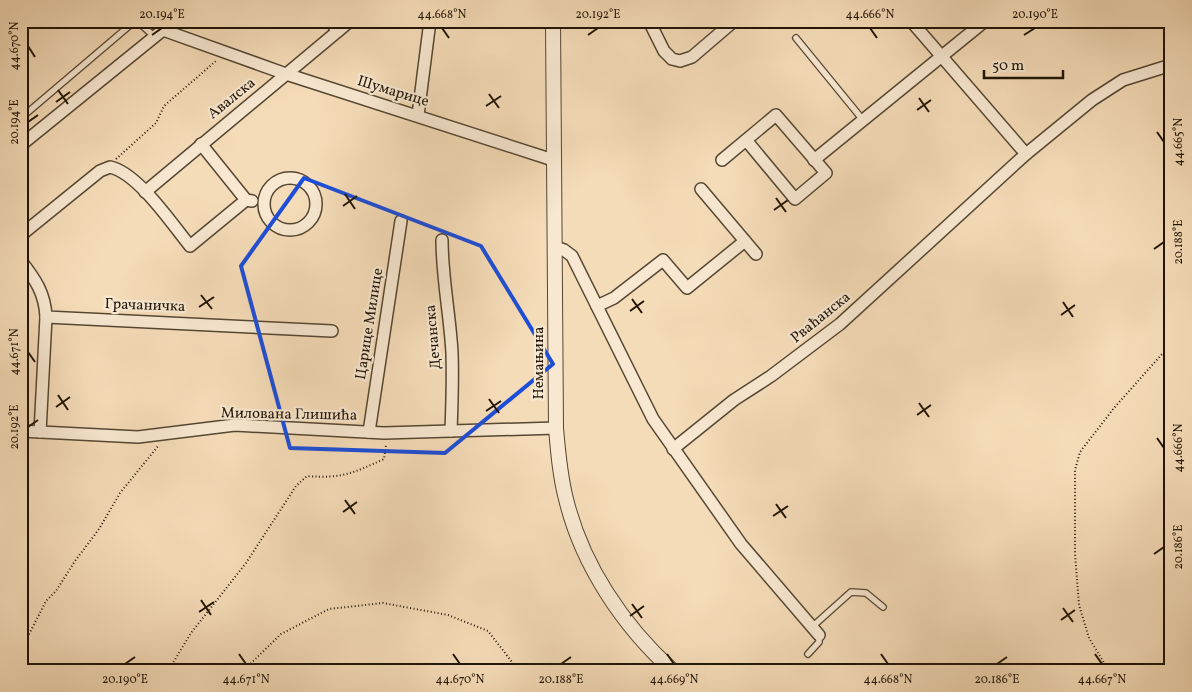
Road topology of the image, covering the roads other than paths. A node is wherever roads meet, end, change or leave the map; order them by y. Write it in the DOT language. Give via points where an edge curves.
graph roads {
  1 [pos="136,21"];
  2 [pos="174,21"];
  3 [pos="330,21"];
  4 [pos="350,21"];
  5 [pos="430,21"];
  6 [pos="553,21"];
  7 [pos="734,21"];
  8 [pos="911,21"];
  9 [pos="984,21"];
  10 [pos="654,23"];
  11 [pos="338,31"];
  12 [pos="159,34"];
  13 [pos="796,38"];
  14 [pos="941,57"];
  15 [pos="1171,64"];
  16 [pos="286,74"];
  17 [pos="418,115"];
  18 [pos="21,118"];
  19 [pos="863,120"];
  20 [pos="746,140"];
  21 [pos="201,144"];
  22 [pos="21,145"];
  23 [pos="1026,154"];
  24 [pos="553,160"];
  25 [pos="722,160"];
  26 [pos="814,160"];
  27 [pos="701,189"];
  28 [pos="145,192"];
  29 [pos="246,200"];
  30 [pos="264,201"];
  31 [pos="402,221"];
  32 [pos="21,235"];
  33 [pos="442,240"];
  34 [pos="745,241"];
  35 [pos="555,247"];
  36 [pos="756,254"];
  37 [pos="21,261"];
  38 [pos="597,306"];
  39 [pos="46,317"];
  40 [pos="332,331"];
  41 [pos="556,428"];
  42 [pos="451,430"];
  43 [pos="21,431"];
  44 [pos="40,432"];
  45 [pos="369,432"];
  46 [pos="672,449"];
  47 [pos="883,607"];
  48 [pos="815,631"];
  49 [pos="808,654"];
  50 [pos="673,671"];
  1 -- 12 [label="lane"];
  1 -- 18 [label="lane"];
  2 -- 12 [label="street"];
  3 -- 11 [label="street"];
  4 -- 11 [label="street, Авалска"];
  5 -- 17 [label="street"];
  6 -- 24 [label="street, Немањина"];
  7 -- 10 [label="street" via="684,61 672,59 664,51"];
  8 -- 14 [label="street"];
  9 -- 14 [label="street"];
  11 -- 16 [label="street, Авалска"];
  12 -- 16 [label="street, Шумарице"];
  12 -- 22 [label="street"];
  13 -- 19 [label="lane"];
  14 -- 19 [label="street"];
  14 -- 23 [label="street"];
  15 -- 23 [label="street, Рваћанска" via="1117,83"];
  16 -- 17 [label="street, Шумарице"];
  16 -- 21 [label="street, Авалска"];
  17 -- 24 [label="street, Шумарице"];
  19 -- 26 [label="street"];
  20 -- 25 [label="street"];
  20 -- 26 [label="street" via="776,115"];
  20 -- 26 [label="street" via="795,199 826,174"];
  21 -- 28 [label="street, Авалска"];
  21 -- 29 [label="street"];
  23 -- 46 [label="street, Рваћанска" via="840,324"];
  24 -- 35 [label="street, Немањина"];
  27 -- 34 [label="street"];
  28 -- 29 [label="street" via="190,246"];
  28 -- 32 [label="street" via="128,176 110,167"];
  29 -- 30 [label="street"];
  30 -- 30 [label="street" via="267,217 280,228 288,230 303,226 314,214 316,206 307,184 292,178 276,181"];
  31 -- 45 [label="street, Царице Милице"];
  33 -- 42 [label="street, Дечанска" via="452,352"];
  34 -- 36 [label="street"];
  34 -- 38 [label="street" via="687,288 662,260 614,298"];
  35 -- 38 [label="street" via="572,256"];
  35 -- 41 [label="street, Немањина"];
  37 -- 39 [label="street" via="38,283 46,304"];
  38 -- 46 [label="street" via="653,419"];
  39 -- 40 [label="street, Грачаничка"];
  39 -- 44 [label="street"];
  41 -- 42 [label="street, Милована Глишића"];
  41 -- 50 [label="street, Немањина" via="566,499 586,557 633,629"];
  42 -- 45 [label="street, Милована Глишића"];
  43 -- 44 [label="street, Милована Глишића"];
  44 -- 45 [label="street, Милована Глишића" via="138,437 235,426"];
  46 -- 48 [label="street" via="741,544"];
  47 -- 48 [label="lane" via="866,593 851,592"];
  48 -- 49 [label="lane" via="819,642"];
}
